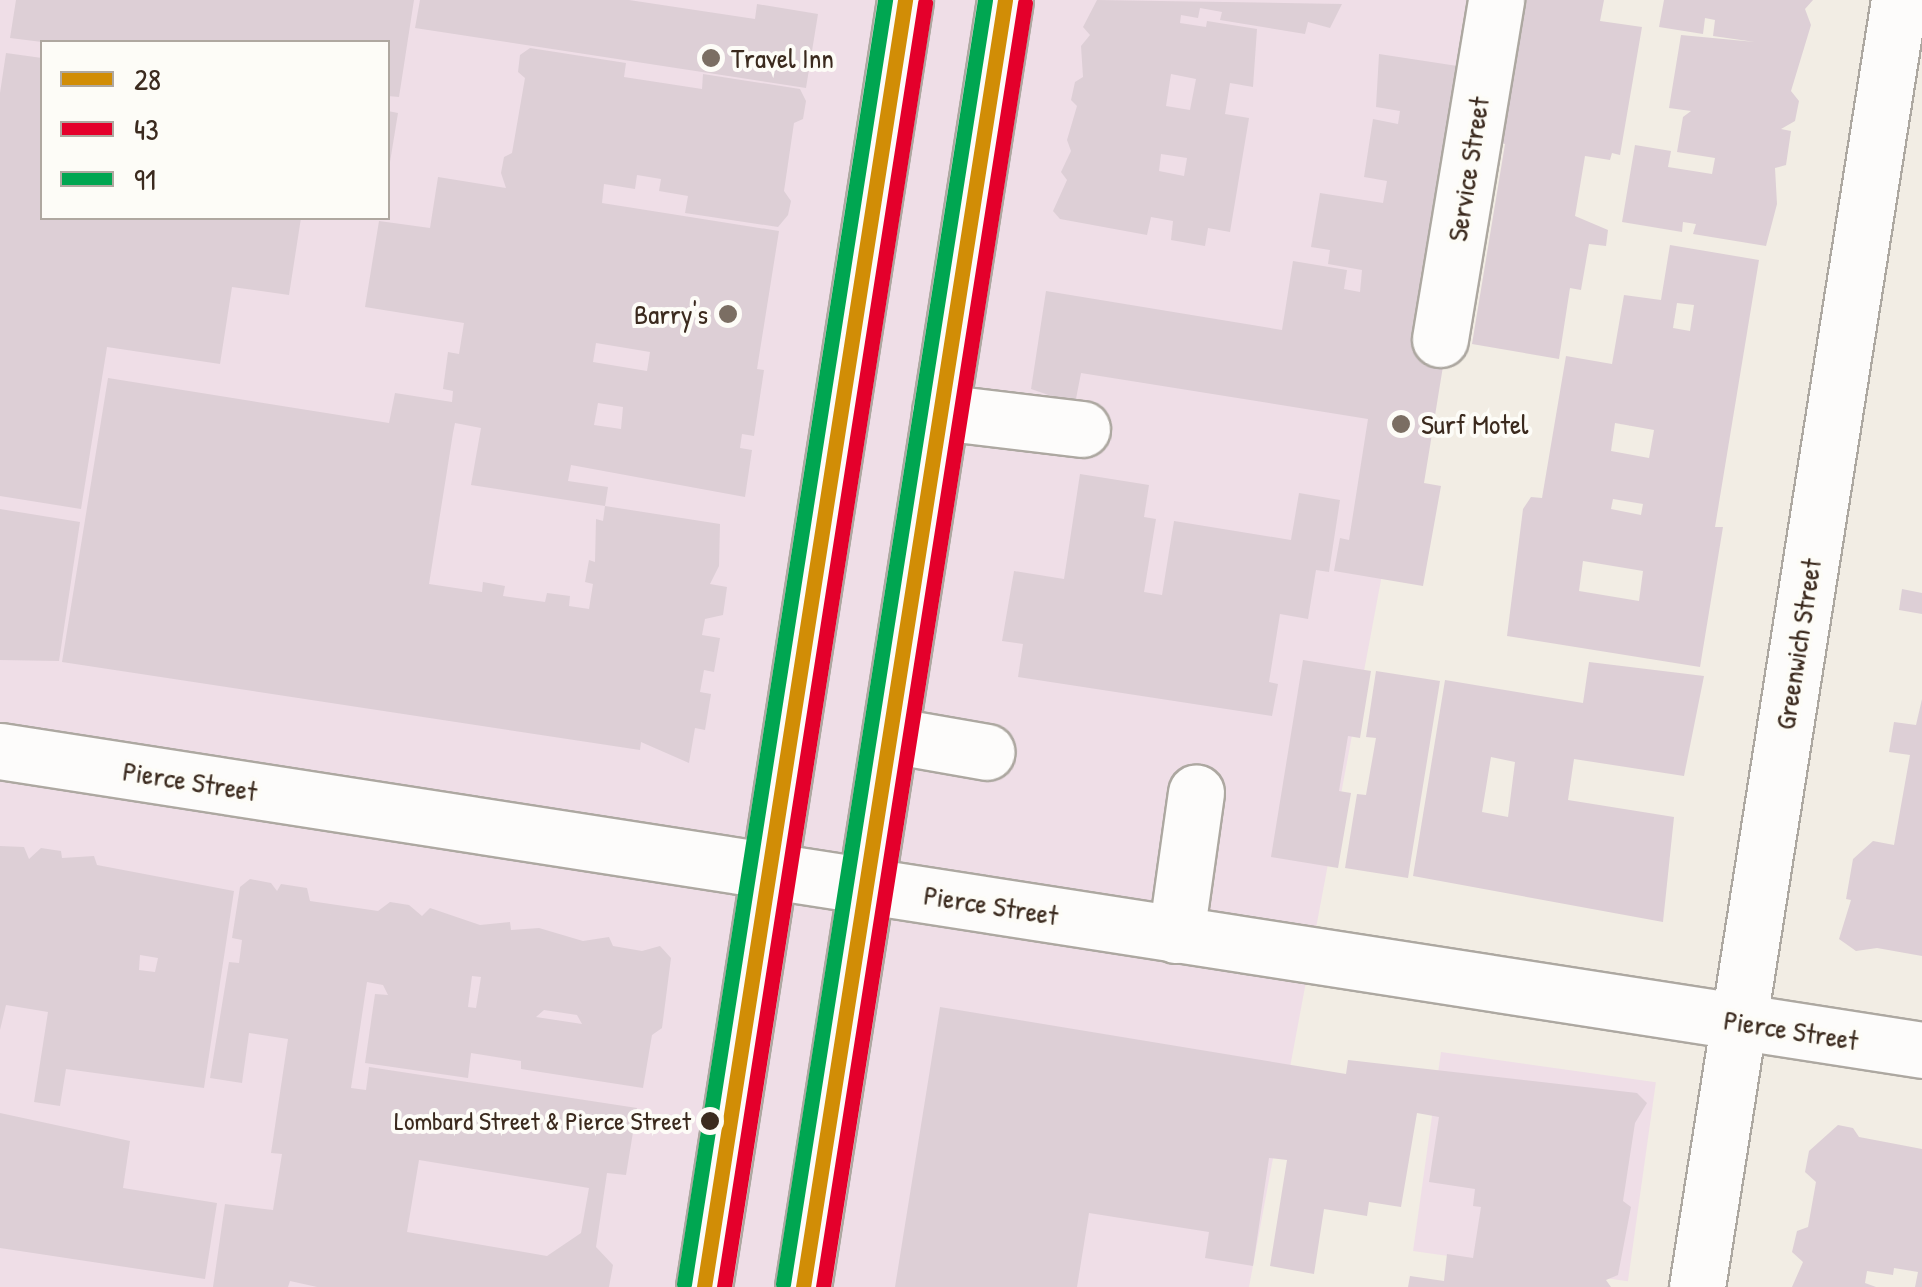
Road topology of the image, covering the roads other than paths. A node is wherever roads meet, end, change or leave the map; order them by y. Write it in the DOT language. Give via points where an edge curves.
graph roads {
  1 [pos="905,0"];
  2 [pos="1005,0"];
  3 [pos="1496,0"];
  4 [pos="1899,0"];
  5 [pos="1440,339"];
  6 [pos="940,412"];
  7 [pos="1082,429"];
  8 [pos="890,735"];
  9 [pos="0,751"];
  10 [pos="987,752"];
  11 [pos="1196,792"];
  12 [pos="768,870"];
  13 [pos="866,886"];
  14 [pos="1176,934"];
  15 [pos="1738,1022"];
  16 [pos="1922,1050"];
  17 [pos="704,1287"];
  18 [pos="804,1287"];
  19 [pos="1697,1287"];
  1 -- 12 [label="main road"];
  2 -- 6 [label="main road"];
  3 -- 5 [label="main road, Service Street"];
  4 -- 15 [label="main road, Greenwich Street"];
  6 -- 7 [label="main road"];
  6 -- 8 [label="main road"];
  8 -- 10 [label="main road"];
  8 -- 13 [label="main road"];
  9 -- 12 [label="main road, Pierce Street"];
  11 -- 14 [label="main road"];
  12 -- 13 [label="main road, Pierce Street"];
  12 -- 17 [label="main road"];
  13 -- 14 [label="main road, Pierce Street"];
  13 -- 18 [label="main road"];
  14 -- 15 [label="main road, Pierce Street"];
  15 -- 16 [label="main road, Pierce Street"];
  15 -- 19 [label="main road, Greenwich Street"];
}
